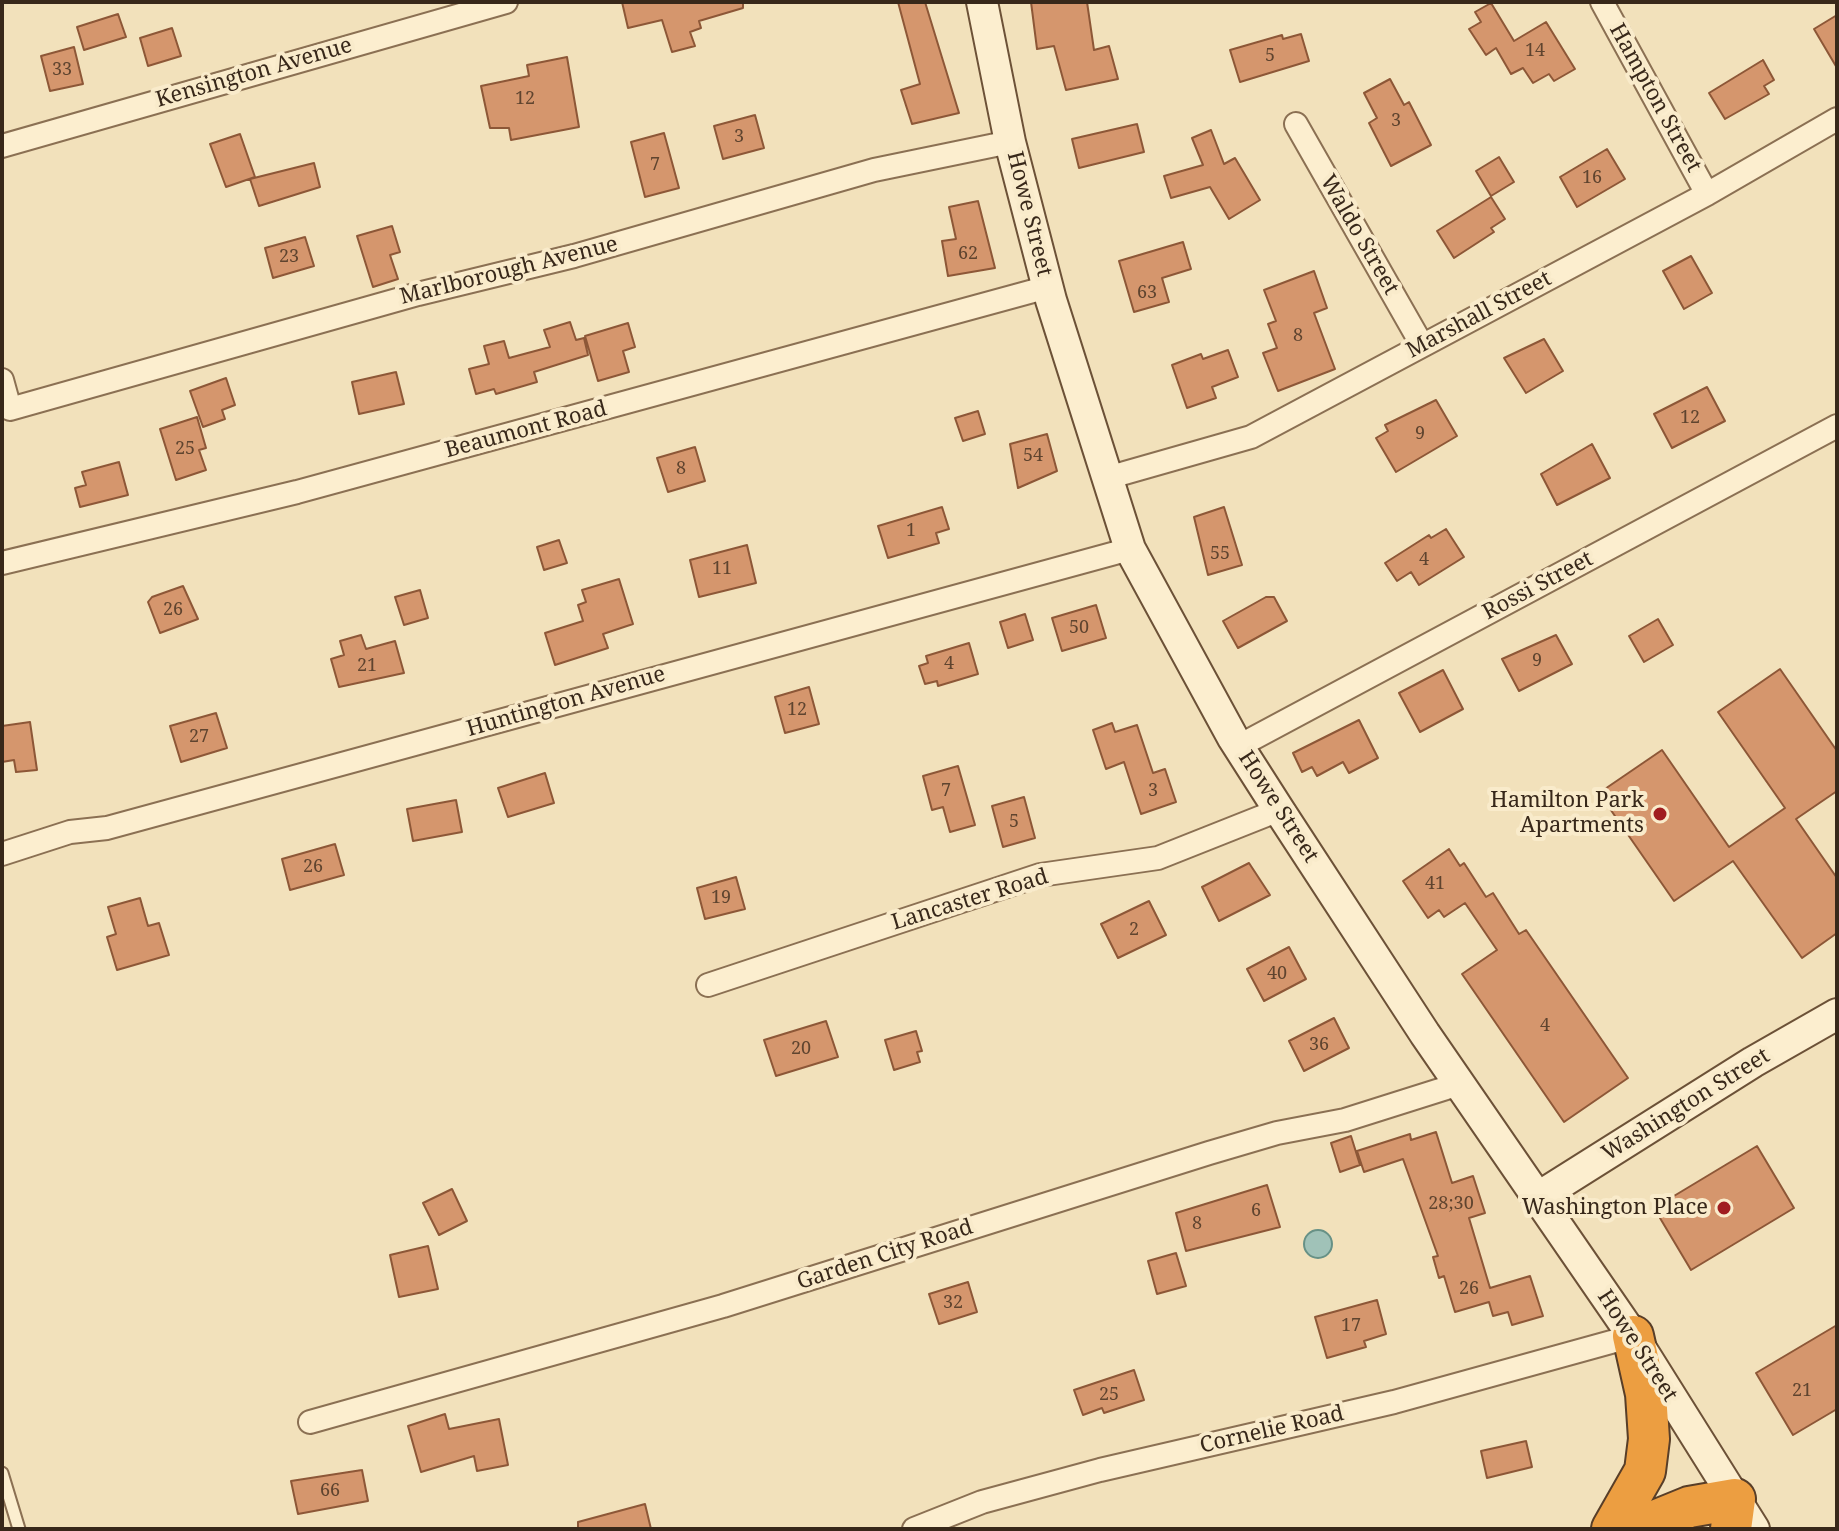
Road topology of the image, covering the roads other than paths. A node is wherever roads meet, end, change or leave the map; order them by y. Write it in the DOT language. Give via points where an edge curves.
graph roads {
  1 [pos="506,2"];
  2 [pos="982,2"];
  3 [pos="1602,2"];
  4 [pos="1837,119"];
  5 [pos="1296,124"];
  6 [pos="1010,142"];
  7 [pos="2,146"];
  8 [pos="1707,194"];
  9 [pos="1048,287"];
  10 [pos="1422,345"];
  11 [pos="2,380"];
  12 [pos="1837,426"];
  13 [pos="1107,478"];
  14 [pos="1130,549"];
  15 [pos="2,563"];
  16 [pos="1239,746"];
  17 [pos="1279,810"];
  18 [pos="2,854"];
  19 [pos="708,985"];
  20 [pos="1837,1014"];
  21 [pos="1459,1084"];
  22 [pos="1537,1198"];
  23 [pos="1633,1336"];
  24 [pos="310,1422"];
  25 [pos="2,1473"];
  26 [pos="1740,1519"];
  27 [pos="19,1529"];
  28 [pos="914,1529"];
  29 [pos="1612,1529"];
  30 [pos="1635,1529"];
  1 -- 7 [label="street, Kensington Avenue"];
  2 -- 6 [label="main road, Howe Street"];
  3 -- 8 [label="street, Hampton Street"];
  4 -- 8 [label="street, Marshall Street"];
  5 -- 10 [label="street, Waldo Street"];
  6 -- 9 [label="main road, Howe Street"];
  6 -- 11 [label="street, Marlborough Avenue" via="874,170 10,409"];
  8 -- 10 [label="street, Marshall Street"];
  9 -- 13 [label="main road, Howe Street"];
  9 -- 15 [label="street, Beaumont Road" via="297,492"];
  10 -- 13 [label="street, Marshall Street" via="1251,437"];
  12 -- 16 [label="street, Rossi Street"];
  13 -- 14 [label="main road, Howe Street"];
  14 -- 16 [label="main road, Howe Street"];
  14 -- 18 [label="street, Huntington Avenue"];
  16 -- 17 [label="main road, Howe Street"];
  17 -- 19 [label="street, Lancaster Road" via="1158,858 1040,875"];
  17 -- 21 [label="main road, Howe Street"];
  20 -- 22 [label="main road, Washington Street"];
  21 -- 22 [label="main road, Howe Street"];
  21 -- 24 [label="street, Garden City Road" via="1345,1120 1209,1153 708,1311"];
  22 -- 23 [label="main road, Howe Street"];
  23 -- 26 [label="main road, Howe Street"];
  23 -- 28 [label="street, Cornelie Road" via="1394,1402 1100,1470 982,1502"];
  23 -- 29 [label="highway" via="1649,1439 1645,1471"];
  25 -- 27 [label="lane"];
  26 -- 30 [label="highway" via="1689,1507"];
}
